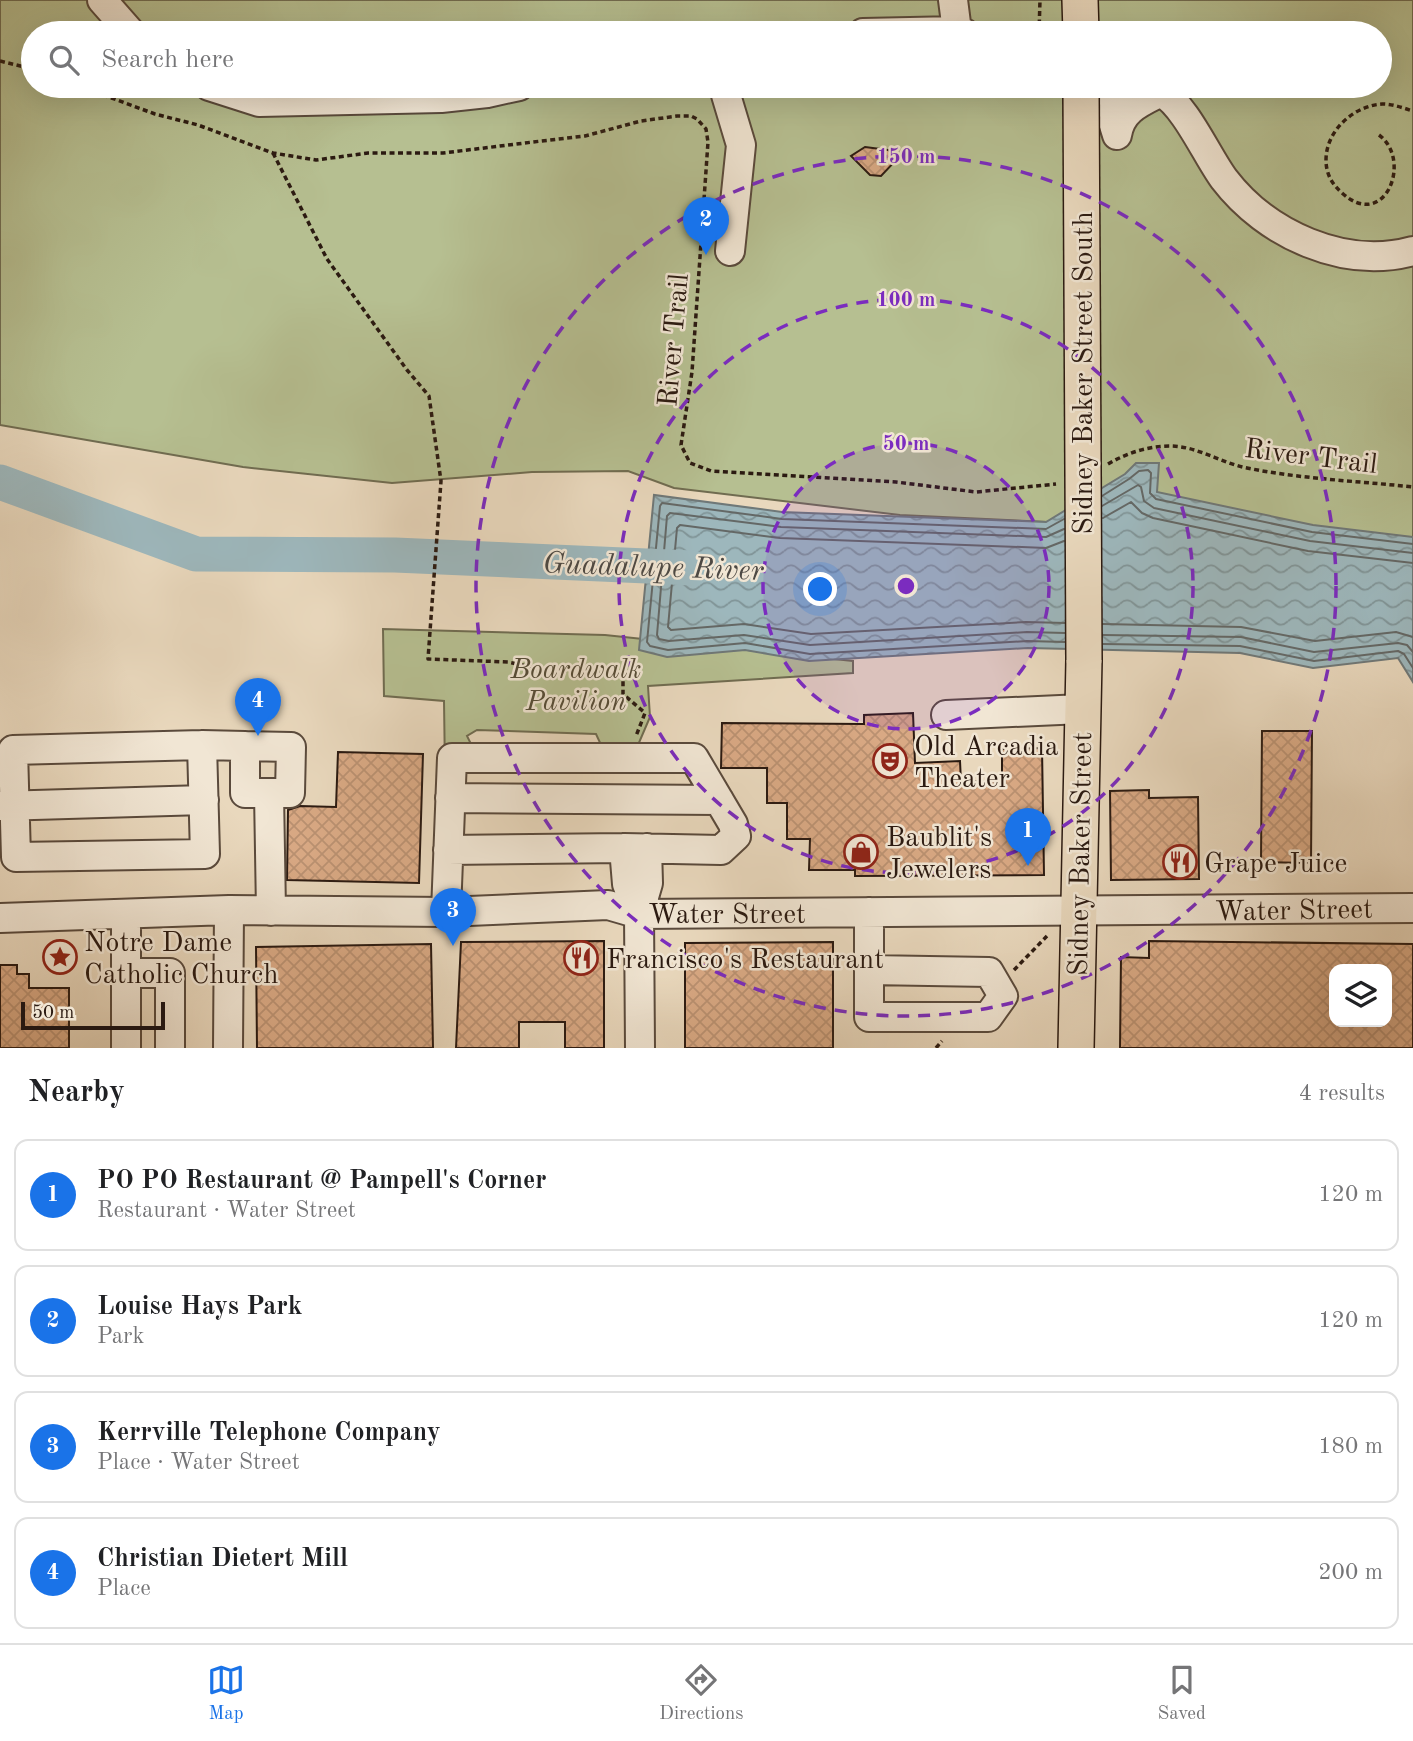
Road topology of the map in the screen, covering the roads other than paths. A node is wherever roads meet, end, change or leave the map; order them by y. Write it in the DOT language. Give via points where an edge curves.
graph roads {
  1 [pos="102,0"];
  2 [pos="953,0"];
  3 [pos="1080,0"];
  4 [pos="120,21"];
  5 [pos="958,21"];
  6 [pos="1081,21"];
  7 [pos="247,98"];
  8 [pos="441,98"];
  9 [pos="727,98"];
  10 [pos="1081,98"];
  11 [pos="1114,98"];
  12 [pos="1139,98"];
  13 [pos="1163,98"];
  14 [pos="730,251"];
  15 [pos="1413,251"];
  16 [pos="1084,660"];
  17 [pos="1082,709"];
  18 [pos="946,715"];
  19 [pos="202,745"];
  20 [pos="245,747"];
  21 [pos="269,793"];
  22 [pos="450,798"];
  23 [pos="204,800"];
  24 [pos="719,800"];
  25 [pos="7,806"];
  26 [pos="636,848"];
  27 [pos="448,850"];
  28 [pos="1413,908"];
  29 [pos="229,910"];
  30 [pos="1078,910"];
  31 [pos="271,911"];
  32 [pos="446,912"];
  33 [pos="869,912"];
  34 [pos="126,914"];
  35 [pos="639,914"];
  36 [pos="0,918"];
  37 [pos="869,970"];
  38 [pos="126,973"];
  39 [pos="126,1048"];
  40 [pos="170,1048"];
  41 [pos="228,1048"];
  42 [pos="640,1048"];
  43 [pos="1076,1048"];
  1 -- 4 [label="street"];
  2 -- 5 [label="street"];
  3 -- 6 [label="main road"];
  7 -- 8 [label="street" via="260,102"];
  9 -- 14 [label="street" via="741,145"];
  10 -- 16 [label="main road, Sidney Baker Street South, bridge"];
  11 -- 12 [label="street" via="1116,135 1119,122"];
  13 -- 15 [label="street" via="1186,119 1234,191 1280,228 1340,252 1372,256"];
  16 -- 17 [label="main road, Sidney Baker Street"];
  17 -- 18 [label="street"];
  17 -- 30 [label="main road, Sidney Baker Street"];
  19 -- 20 [label="street"];
  19 -- 23 [label="street"];
  19 -- 25 [label="street" via="13,750"];
  20 -- 21 [label="street" via="245,793"];
  20 -- 21 [label="street" via="290,747 290,793"];
  21 -- 31 [label="street"];
  22 -- 24 [label="street"];
  22 -- 24 [label="street" via="452,758 694,758"];
  22 -- 27 [label="street"];
  23 -- 25 [label="street"];
  23 -- 25 [label="street" via="205,854 16,857"];
  24 -- 26 [label="street" via="736,836 721,850"];
  26 -- 27 [label="street"];
  26 -- 35 [label="street" via="648,883"];
  27 -- 32 [label="street"];
  28 -- 30 [label="street, Water Street"];
  29 -- 31 [label="street, Water Street"];
  29 -- 34 [label="street, Water Street"];
  29 -- 41 [label="street"];
  30 -- 33 [label="street, Water Street"];
  30 -- 43 [label="main road, Sidney Baker Street"];
  31 -- 32 [label="street, Water Street"];
  32 -- 35 [label="street, Water Street" via="608,905"];
  33 -- 35 [label="street, Water Street"];
  33 -- 37 [label="street"];
  34 -- 36 [label="street, Water Street"];
  34 -- 38 [label="street"];
  35 -- 42 [label="street"];
  37 -- 37 [label="street" via="869,1017 988,1017 1003,996 989,972"];
  38 -- 39 [label="street"];
  38 -- 40 [label="street" via="170,973"];
}
